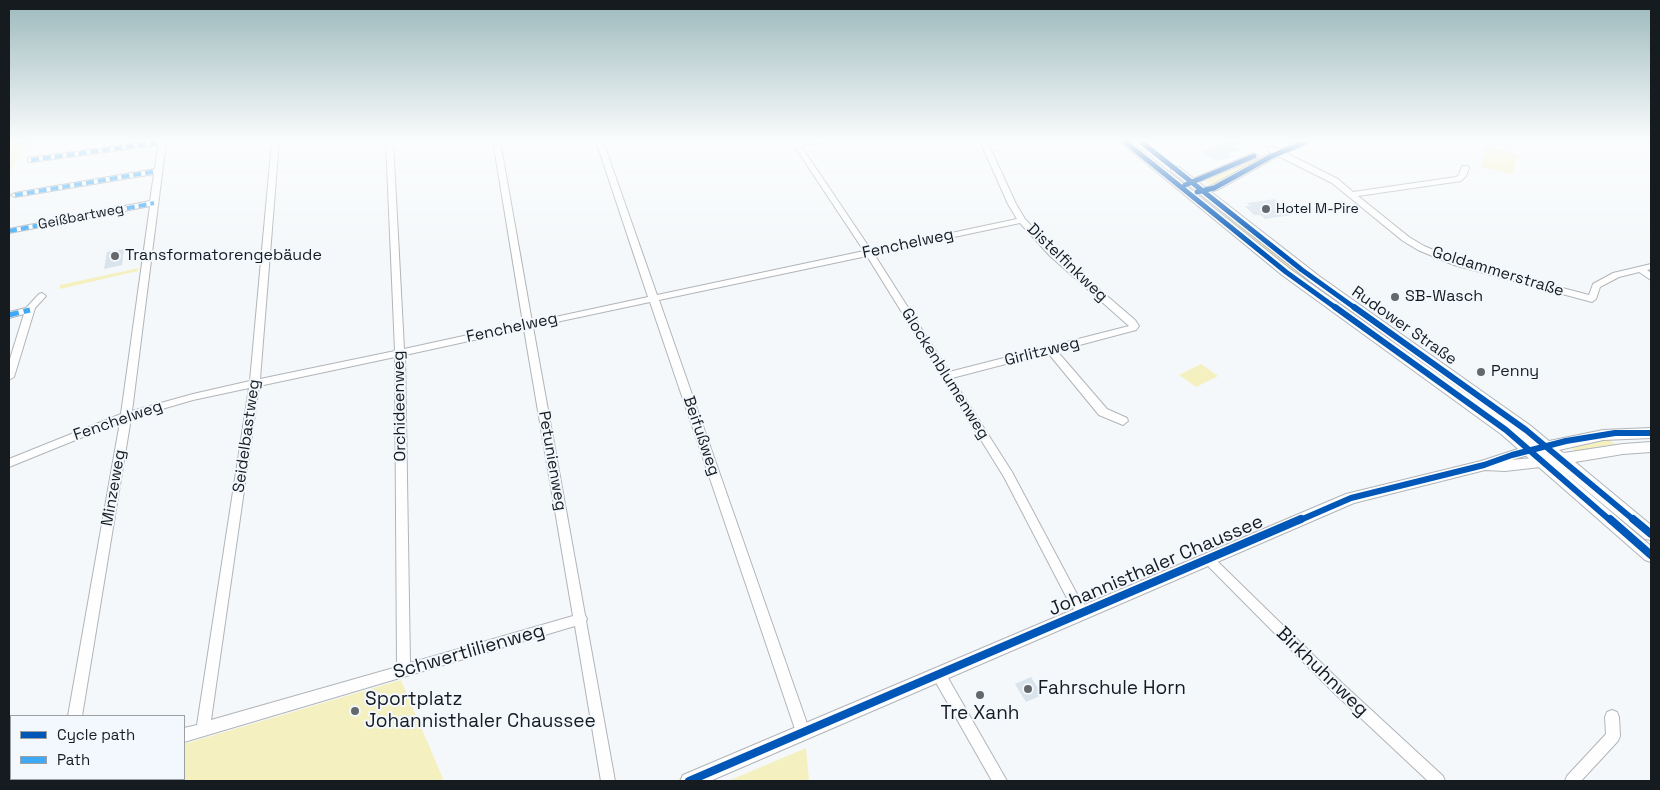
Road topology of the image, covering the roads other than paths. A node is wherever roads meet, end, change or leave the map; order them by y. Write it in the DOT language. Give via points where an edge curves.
graph roads {
  1 [pos="121,178"];
  2 [pos="156,178"];
  3 [pos="272,178"];
  4 [pos="391,178"];
  5 [pos="502,178"];
  6 [pos="612,178"];
  7 [pos="819,178"];
  8 [pos="1001,178"];
  9 [pos="1176,178"];
  10 [pos="1181,178"];
  11 [pos="1231,178"];
  12 [pos="1330,178"];
  13 [pos="1460,178"];
  14 [pos="1191,188"];
  15 [pos="1352,194"];
  16 [pos="15,195"];
  17 [pos="154,203"];
  18 [pos="1228,212"];
  19 [pos="1216,215"];
  20 [pos="1022,220"];
  21 [pos="9,231"];
  22 [pos="868,252"];
  23 [pos="1651,267"];
  24 [pos="1640,269"];
  25 [pos="1651,277"];
  26 [pos="1334,293"];
  27 [pos="42,296"];
  28 [pos="653,298"];
  29 [pos="1321,298"];
  30 [pos="30,310"];
  31 [pos="9,315"];
  32 [pos="1133,324"];
  33 [pos="528,325"];
  34 [pos="1051,350"];
  35 [pos="399,352"];
  36 [pos="947,376"];
  37 [pos="9,377"];
  38 [pos="255,383"];
  39 [pos="126,416"];
  40 [pos="1122,421"];
  41 [pos="1651,433"];
  42 [pos="1651,447"];
  43 [pos="1530,450"];
  44 [pos="1545,454"];
  45 [pos="1561,459"];
  46 [pos="9,463"];
  47 [pos="1484,465"];
  48 [pos="1638,523"];
  49 [pos="1621,527"];
  50 [pos="1651,534"];
  51 [pos="1651,555"];
  52 [pos="1209,560"];
  53 [pos="1084,613"];
  54 [pos="581,619"];
  55 [pos="404,671"];
  56 [pos="939,675"];
  57 [pos="75,715"];
  58 [pos="1612,717"];
  59 [pos="203,729"];
  60 [pos="803,732"];
  61 [pos="185,735"];
  62 [pos="608,781"];
  63 [pos="689,781"];
  64 [pos="1000,781"];
  65 [pos="1438,781"];
  66 [pos="1572,781"];
  1 -- 16 [label="street"];
  2 -- 17 [label="street, Minzeweg"];
  3 -- 38 [label="street, Seidelbastweg"];
  4 -- 35 [label="street, Orchideenweg"];
  5 -- 33 [label="street, Petunienweg"];
  6 -- 28 [label="street, Beifußweg"];
  7 -- 22 [label="street, Glockenblumenweg"];
  8 -- 20 [label="street, Distelfinkweg"];
  9 -- 14 [label="main road, Rudower Straße"];
  10 -- 14 [label="main road, Rudower Straße"];
  11 -- 14 [label="street" via="1214,188"];
  12 -- 15 [label="street, Goldammerstraße"];
  13 -- 15 [label="street"];
  14 -- 18 [label="main road, Rudower Straße"];
  14 -- 19 [label="main road, Rudower Straße"];
  15 -- 24 [label="street, Goldammerstraße" via="1406,238 1439,257 1586,299 1593,298 1596,286 1605,280"];
  17 -- 21 [label="street, Geißbartweg"];
  17 -- 39 [label="street, Minzeweg"];
  18 -- 19 [label="main road"];
  18 -- 26 [label="main road, Rudower Straße"];
  19 -- 29 [label="main road, Rudower Straße"];
  20 -- 22 [label="street, Fenchelweg"];
  20 -- 32 [label="street, Distelfinkweg" via="1057,258"];
  22 -- 28 [label="street, Fenchelweg"];
  22 -- 36 [label="street, Glockenblumenweg"];
  23 -- 24 [label="street, Goldammerstraße"];
  24 -- 25 [label="street"];
  26 -- 29 [label="main road"];
  26 -- 44 [label="main road, Rudower Straße" via="1520,425"];
  27 -- 30 [label="street"];
  28 -- 33 [label="street, Fenchelweg"];
  28 -- 60 [label="street, Beifußweg"];
  29 -- 43 [label="main road, Rudower Straße"];
  30 -- 31 [label="street"];
  30 -- 37 [label="street"];
  32 -- 34 [label="street, Girlitzweg" via="1133,328"];
  33 -- 35 [label="street, Fenchelweg"];
  33 -- 54 [label="street, Petunienweg"];
  34 -- 36 [label="street, Girlitzweg"];
  34 -- 40 [label="street" via="1103,412"];
  35 -- 38 [label="street, Fenchelweg"];
  35 -- 55 [label="street, Orchideenweg"];
  36 -- 53 [label="street, Glockenblumenweg" via="1008,475"];
  38 -- 39 [label="street, Fenchelweg"];
  38 -- 59 [label="street, Seidelbastweg"];
  39 -- 46 [label="street, Fenchelweg"];
  39 -- 57 [label="street, Minzeweg"];
  41 -- 44 [label="main road, Johannisthaler Chaussee" via="1615,433"];
  42 -- 45 [label="main road, Johannisthaler Chaussee"];
  43 -- 44 [label="main road, Rudower Straße"];
  43 -- 47 [label="street, Johannisthaler Chaussee"];
  44 -- 45 [label="main road, Johannisthaler Chaussee"];
  44 -- 47 [label="street, Johannisthaler Chaussee" via="1505,466"];
  44 -- 49 [label="main road, Rudower Straße"];
  45 -- 48 [label="main road"];
  47 -- 52 [label="street, Johannisthaler Chaussee" via="1351,498"];
  48 -- 49 [label="main road"];
  48 -- 50 [label="main road"];
  49 -- 51 [label="main road, Rudower Straße"];
  52 -- 53 [label="street, Johannisthaler Chaussee"];
  52 -- 65 [label="street, Birkhuhnweg"];
  53 -- 56 [label="street, Johannisthaler Chaussee"];
  54 -- 55 [label="street, Schwertlilienweg"];
  54 -- 62 [label="street, Petunienweg"];
  55 -- 59 [label="street, Schwertlilienweg"];
  56 -- 60 [label="street, Johannisthaler Chaussee"];
  56 -- 64 [label="street"];
  58 -- 66 [label="street" via="1613,736"];
  59 -- 61 [label="street, Schwertlilienweg"];
  60 -- 63 [label="street, Johannisthaler Chaussee"];
}
